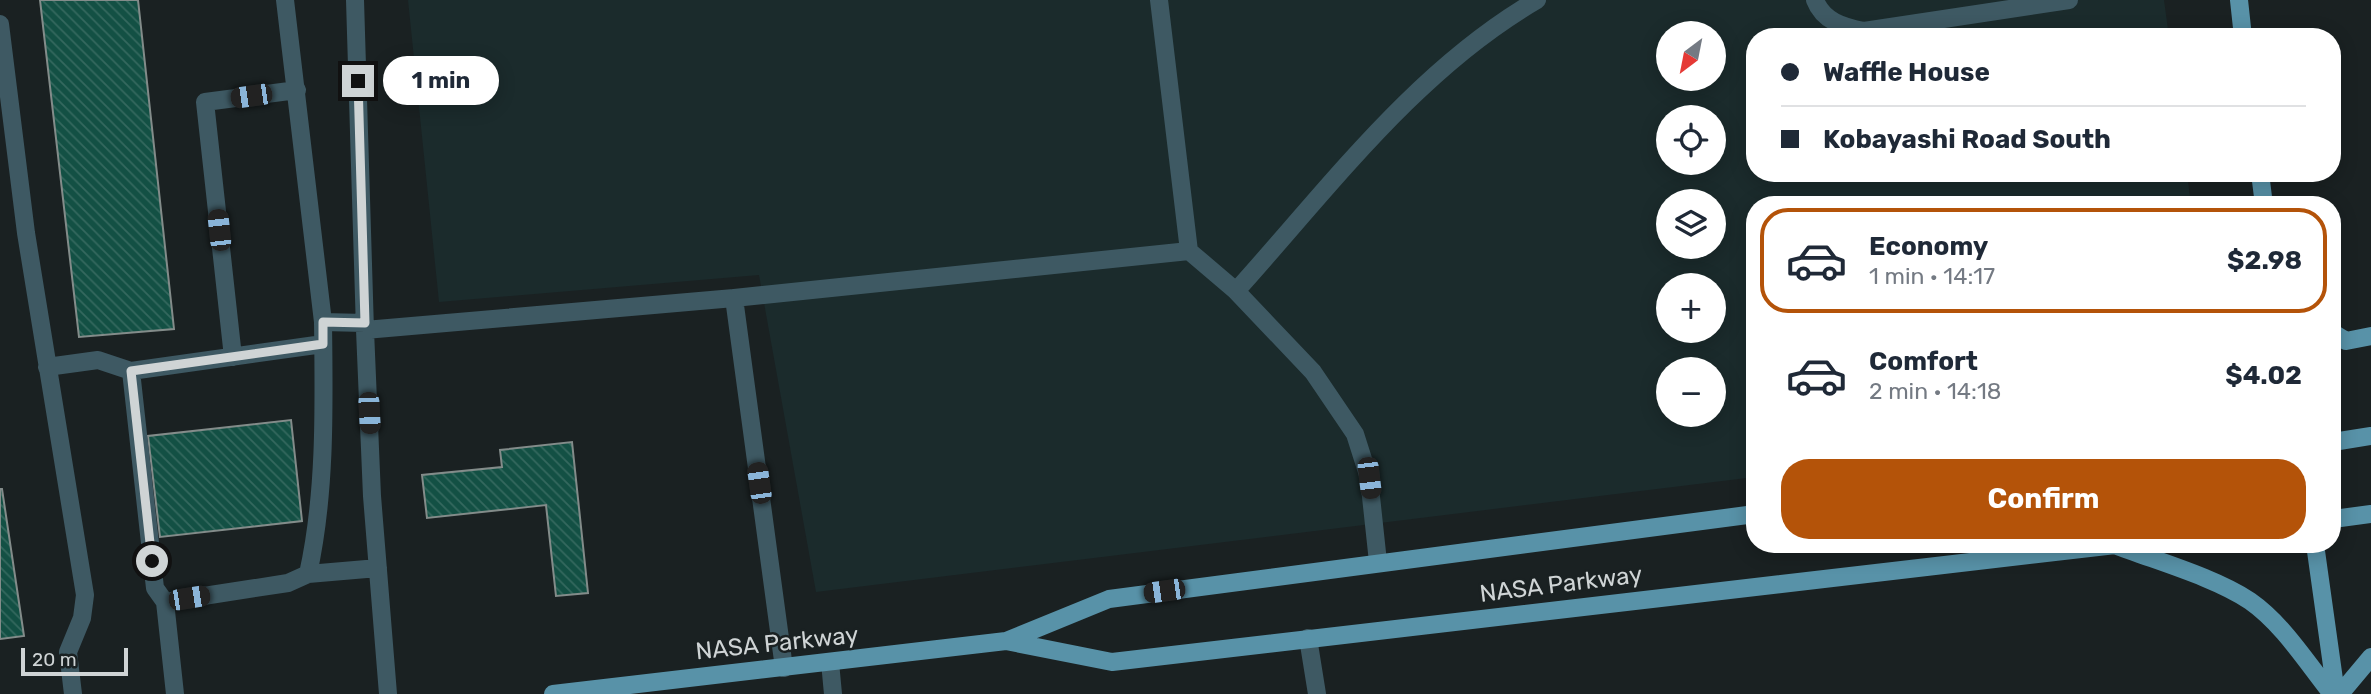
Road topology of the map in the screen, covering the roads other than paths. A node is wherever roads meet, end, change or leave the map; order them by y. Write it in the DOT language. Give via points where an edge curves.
graph roads {
  1 [pos="285,0"];
  2 [pos="355,0"];
  3 [pos="1158,0"];
  4 [pos="1537,0"];
  5 [pos="1815,0"];
  6 [pos="2069,0"];
  7 [pos="2239,0"];
  8 [pos="0,24"];
  9 [pos="1848,28"];
  10 [pos="1890,28"];
  11 [pos="2242,28"];
  12 [pos="296,90"];
  13 [pos="1189,250"];
  14 [pos="1236,291"];
  15 [pos="734,298"];
  16 [pos="323,322"];
  17 [pos="365,327"];
  18 [pos="2371,336"];
  19 [pos="2341,338"];
  20 [pos="323,344"];
  21 [pos="233,357"];
  22 [pos="47,367"];
  23 [pos="131,371"];
  24 [pos="2371,436"];
  25 [pos="2341,441"];
  26 [pos="2371,514"];
  27 [pos="1746,515"];
  28 [pos="2341,518"];
  29 [pos="2049,553"];
  30 [pos="2139,553"];
  31 [pos="2316,553"];
  32 [pos="1378,562"];
  33 [pos="378,568"];
  34 [pos="308,574"];
  35 [pos="165,602"];
  36 [pos="1308,638"];
  37 [pos="1006,641"];
  38 [pos="2371,657"];
  39 [pos="830,662"];
  40 [pos="784,668"];
  41 [pos="73,694"];
  42 [pos="175,694"];
  43 [pos="388,694"];
  44 [pos="553,694"];
  45 [pos="834,694"];
  46 [pos="1317,694"];
  47 [pos="2336,694"];
  1 -- 12 [label="street"];
  2 -- 17 [label="street"];
  3 -- 13 [label="street"];
  4 -- 14 [label="street" via="1455,56 1372,138"];
  5 -- 9 [label="street" via="1828,19"];
  6 -- 10 [label="street"];
  7 -- 11 [label="main road"];
  8 -- 22 [label="street"];
  12 -- 16 [label="street"];
  12 -- 21 [label="street" via="205,102"];
  13 -- 14 [label="street"];
  13 -- 15 [label="street"];
  14 -- 32 [label="street" via="1313,372 1355,434 1369,478"];
  15 -- 17 [label="street"];
  15 -- 40 [label="street"];
  16 -- 17 [label="street"];
  16 -- 20 [label="street"];
  17 -- 33 [label="street"];
  18 -- 19 [label="main road"];
  20 -- 21 [label="street"];
  20 -- 34 [label="street" via="320,496"];
  21 -- 23 [label="street"];
  22 -- 23 [label="street" via="98,360"];
  22 -- 41 [label="street" via="85,595 82,618 68,652"];
  23 -- 35 [label="street" via="155,588"];
  24 -- 25 [label="main road"];
  26 -- 28 [label="main road"];
  27 -- 32 [label="main road, NASA Parkway"];
  29 -- 36 [label="main road, NASA Parkway"];
  30 -- 47 [label="main road" via="2250,601"];
  31 -- 47 [label="main road"];
  32 -- 37 [label="main road, NASA Parkway" via="1109,599"];
  33 -- 34 [label="street"];
  33 -- 43 [label="street"];
  34 -- 35 [label="street" via="288,583"];
  35 -- 42 [label="street"];
  36 -- 37 [label="main road, NASA Parkway" via="1112,662"];
  36 -- 46 [label="street"];
  37 -- 39 [label="main road, NASA Parkway"];
  38 -- 47 [label="main road"];
  39 -- 40 [label="main road, NASA Parkway"];
  39 -- 45 [label="street"];
  40 -- 44 [label="main road, NASA Parkway"];
}
